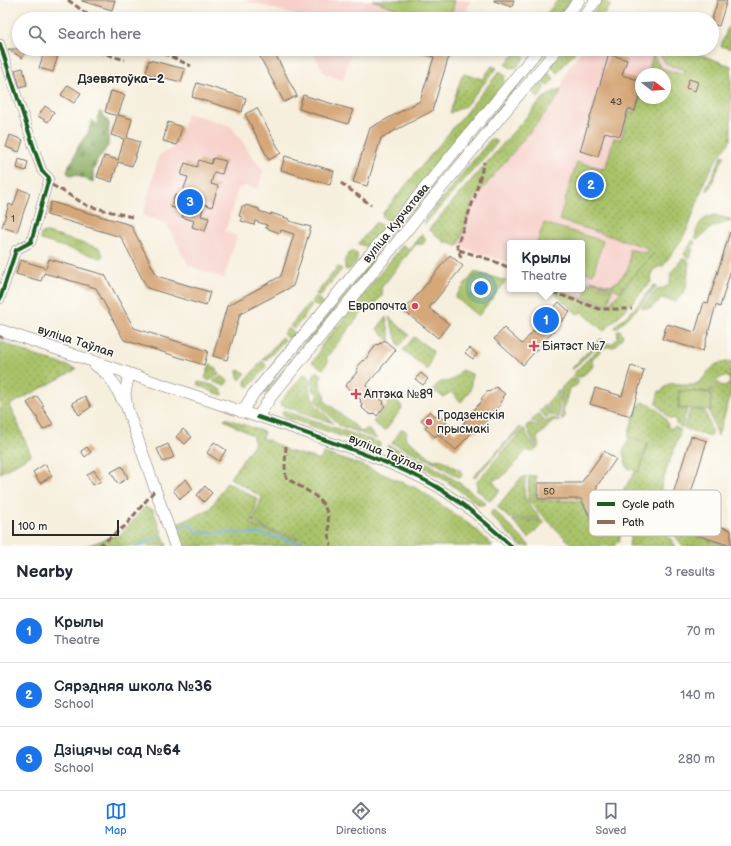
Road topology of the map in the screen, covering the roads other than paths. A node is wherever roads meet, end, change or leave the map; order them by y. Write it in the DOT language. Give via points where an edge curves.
graph roads {
  1 [pos="579,0"];
  2 [pos="596,0"];
  3 [pos="570,12"];
  4 [pos="587,12"];
  5 [pos="0,44"];
  6 [pos="533,56"];
  7 [pos="551,56"];
  8 [pos="461,143"];
  9 [pos="472,152"];
  10 [pos="0,299"];
  11 [pos="0,330"];
  12 [pos="84,358"];
  13 [pos="126,372"];
  14 [pos="155,382"];
  15 [pos="122,388"];
  16 [pos="242,412"];
  17 [pos="258,417"];
  18 [pos="175,546"];
  19 [pos="511,546"];
  1 -- 3 [label="main road"];
  2 -- 4 [label="main road"];
  5 -- 10 [label="street" via="42,171 49,178 30,242 16,250"];
  6 -- 8 [label="main road, вуліца Курчатава"];
  7 -- 9 [label="main road, вуліца Курчатава"];
  8 -- 9 [label="main road"];
  8 -- 16 [label="main road, вуліца Курчатава" via="254,393"];
  9 -- 17 [label="main road, вуліца Курчатава" via="270,398"];
  11 -- 12 [label="main road, вуліца Таўлая"];
  12 -- 13 [label="main road, вуліца Таўлая"];
  12 -- 15 [label="main road"];
  13 -- 14 [label="main road, вуліца Таўлая"];
  13 -- 15 [label="main road" via="128,379"];
  14 -- 15 [label="main road" via="137,382"];
  14 -- 16 [label="main road, вуліца Таўлая"];
  15 -- 18 [label="main road"];
  16 -- 17 [label="main road, вуліца Таўлая"];
  17 -- 19 [label="street, вуліца Таўлая" via="358,451 436,486 481,518"];
}
